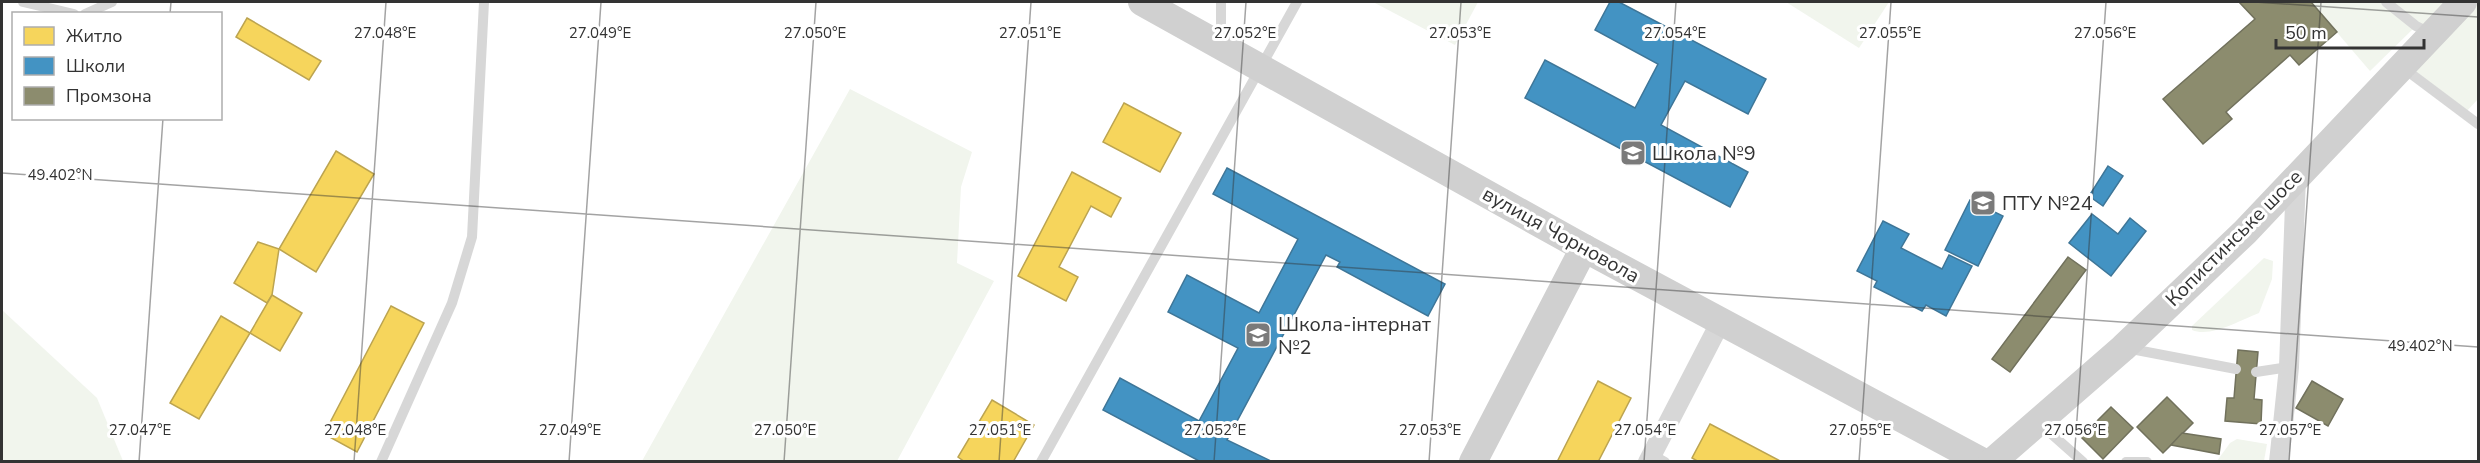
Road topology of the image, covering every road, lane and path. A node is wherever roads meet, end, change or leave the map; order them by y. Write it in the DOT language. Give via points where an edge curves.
graph roads {
  1 [pos="23,2"];
  2 [pos="112,2"];
  3 [pos="484,2"];
  4 [pos="1143,2"];
  5 [pos="1221,2"];
  6 [pos="1297,2"];
  7 [pos="2386,2"];
  8 [pos="2463,2"];
  9 [pos="66,12"];
  10 [pos="90,12"];
  11 [pos="2433,34"];
  12 [pos="1221,46"];
  13 [pos="2402,67"];
  14 [pos="1262,68"];
  15 [pos="2478,124"];
  16 [pos="2296,177"];
  17 [pos="1584,248"];
  18 [pos="1721,321"];
  19 [pos="2123,348"];
  20 [pos="2289,367"];
  21 [pos="2236,369"];
  22 [pos="2256,372"];
  23 [pos="2038,422"];
  24 [pos="1655,459"];
  25 [pos="381,462"];
  26 [pos="1041,462"];
  27 [pos="1473,462"];
  28 [pos="1983,462"];
  29 [pos="1992,462"];
  30 [pos="2083,462"];
  31 [pos="2126,462"];
  32 [pos="2147,462"];
  33 [pos="2279,462"];
  1 -- 9 [label="lane"];
  2 -- 10 [label="lane"];
  3 -- 25 [label="lane" via="472,237 452,303"];
  4 -- 12 [label="street, вулиця Чорновола"];
  5 -- 12 [label="lane"];
  6 -- 14 [label="lane"];
  7 -- 11 [label="lane"];
  8 -- 11 [label="street, Копистинське шосе"];
  11 -- 13 [label="street, Копистинське шосе"];
  12 -- 14 [label="street, вулиця Чорновола"];
  13 -- 15 [label="lane"];
  13 -- 16 [label="street, Копистинське шосе"];
  14 -- 17 [label="street, вулиця Чорновола"];
  14 -- 26 [label="lane"];
  16 -- 19 [label="street, Копистинське шосе" via="2245,232"];
  16 -- 20 [label="street"];
  17 -- 18 [label="street, вулиця Чорновола"];
  17 -- 27 [label="street"];
  18 -- 24 [label="street"];
  18 -- 28 [label="street, вулиця Чорновола"];
  19 -- 21 [label="lane"];
  19 -- 23 [label="street, Копистинське шосе"];
  20 -- 22 [label="lane"];
  20 -- 33 [label="street"];
  23 -- 29 [label="street, Копистинське шосе"];
  23 -- 30 [label="lane"];
  31 -- 32 [label="lane"];
}
